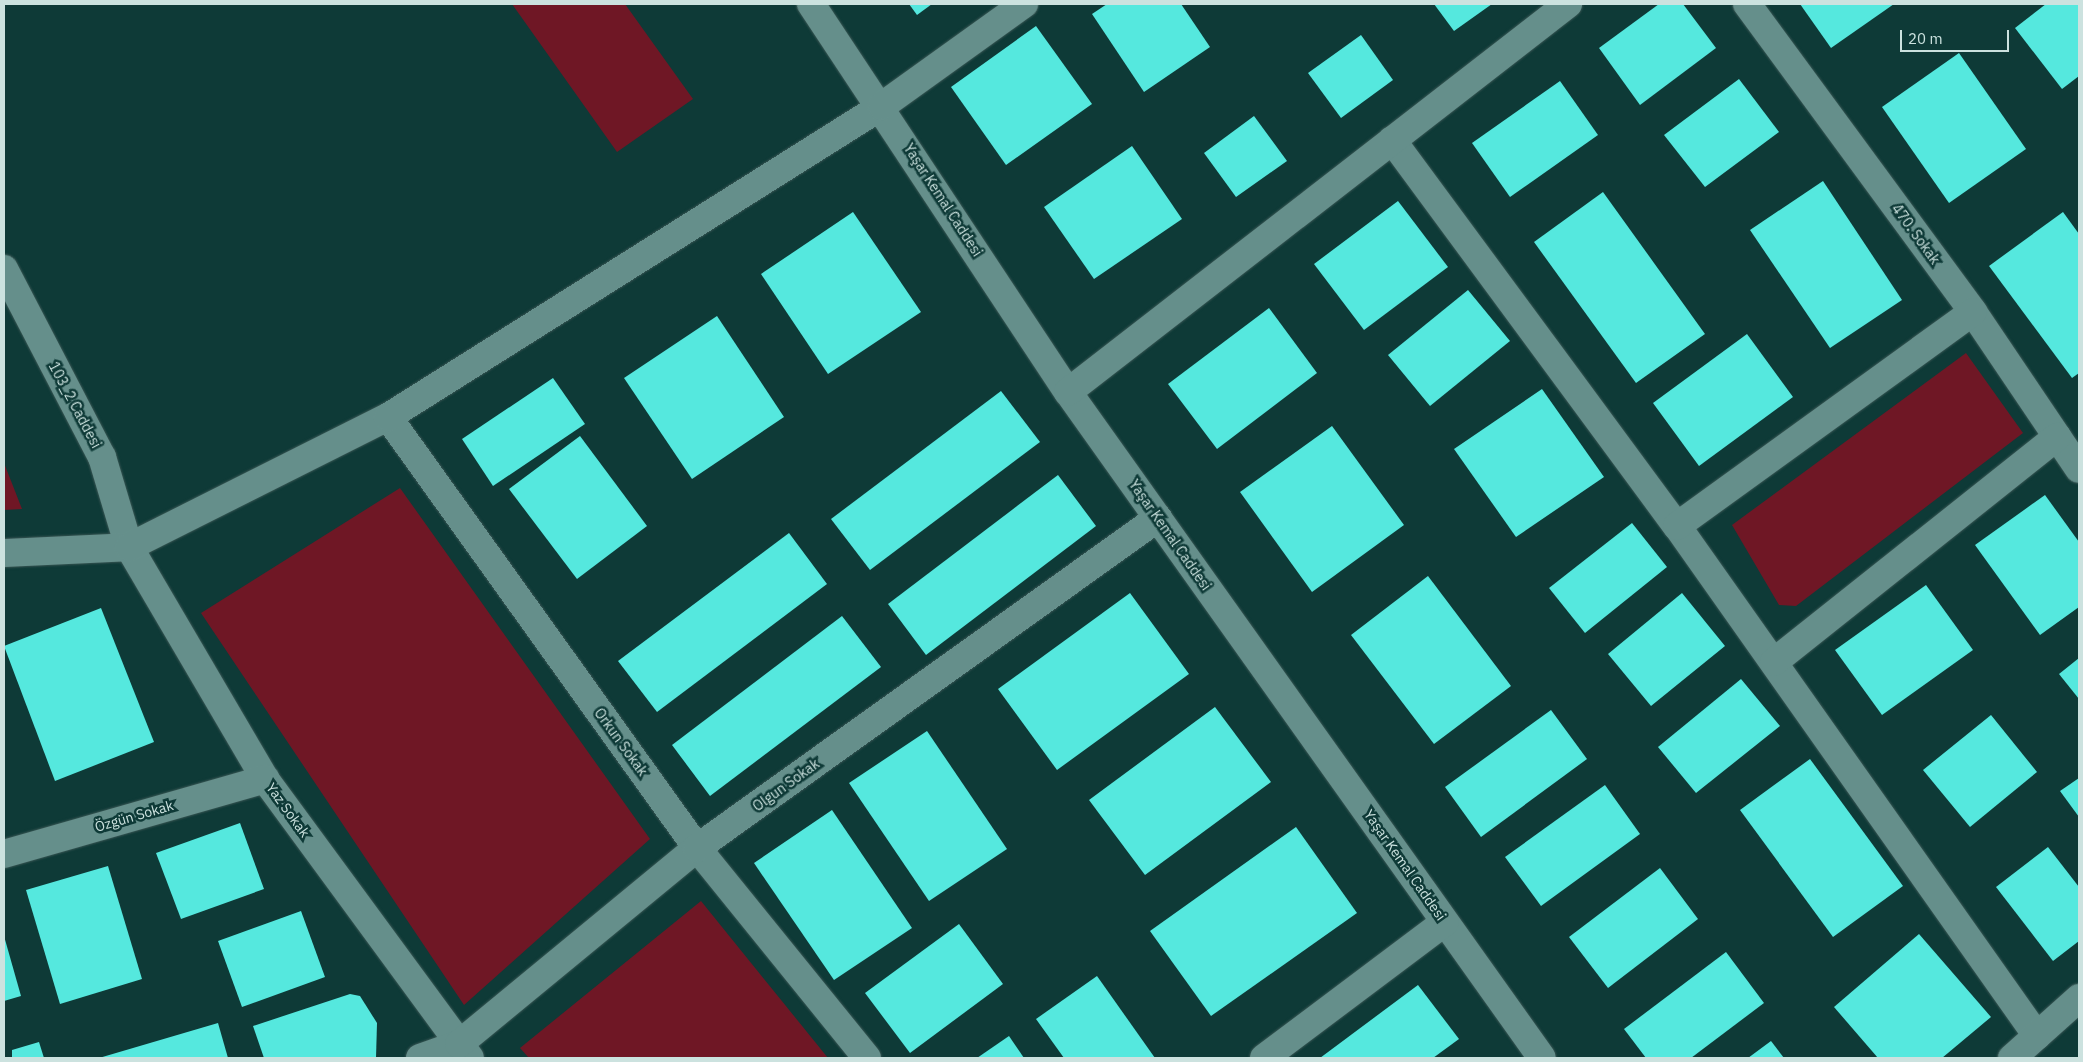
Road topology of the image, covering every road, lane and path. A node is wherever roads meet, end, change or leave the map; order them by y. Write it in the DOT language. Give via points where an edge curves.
graph roads {
  1 [pos="811,4"];
  2 [pos="1024,4"];
  3 [pos="1568,4"];
  4 [pos="1747,4"];
  5 [pos="882,106"];
  6 [pos="1392,140"];
  7 [pos="4,270"];
  8 [pos="1973,312"];
  9 [pos="1068,392"];
  10 [pos="388,417"];
  11 [pos="2057,437"];
  12 [pos="2079,469"];
  13 [pos="1158,518"];
  14 [pos="1677,526"];
  15 [pos="129,547"];
  16 [pos="4,554"];
  17 [pos="1774,662"];
  18 [pos="265,779"];
  19 [pos="698,848"];
  20 [pos="4,854"];
  21 [pos="1445,922"];
  22 [pos="2079,998"];
  23 [pos="2037,1036"];
  24 [pos="464,1051"];
  25 [pos="420,1058"];
  26 [pos="867,1058"];
  27 [pos="1264,1058"];
  28 [pos="1542,1058"];
  29 [pos="2012,1058"];
  1 -- 5 [label="street, Yaşar Kemal Caddesi"];
  2 -- 5 [label="street"];
  3 -- 6 [label="street"];
  4 -- 8 [label="street, 470. Sokak"];
  5 -- 9 [label="street, Yaşar Kemal Caddesi"];
  5 -- 10 [label="street"];
  6 -- 9 [label="street"];
  6 -- 14 [label="street"];
  7 -- 15 [label="street, 103_2 Caddesi" via="102,457"];
  8 -- 11 [label="street, 470. Sokak"];
  8 -- 14 [label="street"];
  9 -- 13 [label="street, Yaşar Kemal Caddesi"];
  10 -- 15 [label="street"];
  10 -- 19 [label="street, Orkun Sokak"];
  11 -- 12 [label="street, 470. Sokak"];
  11 -- 17 [label="street"];
  13 -- 19 [label="street, Olgun Sokak"];
  13 -- 21 [label="street, Yaşar Kemal Caddesi"];
  14 -- 17 [label="street"];
  15 -- 16 [label="street"];
  15 -- 18 [label="street, Yaz Sokak"];
  17 -- 23 [label="street"];
  18 -- 20 [label="street, Özgün Sokak"];
  18 -- 24 [label="street, Yaz Sokak"];
  19 -- 24 [label="street, Olgun Sokak"];
  19 -- 26 [label="street, Orkun Sokak"];
  21 -- 27 [label="street"];
  21 -- 28 [label="street, Yaşar Kemal Caddesi"];
  22 -- 23 [label="street"];
  23 -- 29 [label="street"];
  24 -- 25 [label="street, Olgun Sokak"];
}
